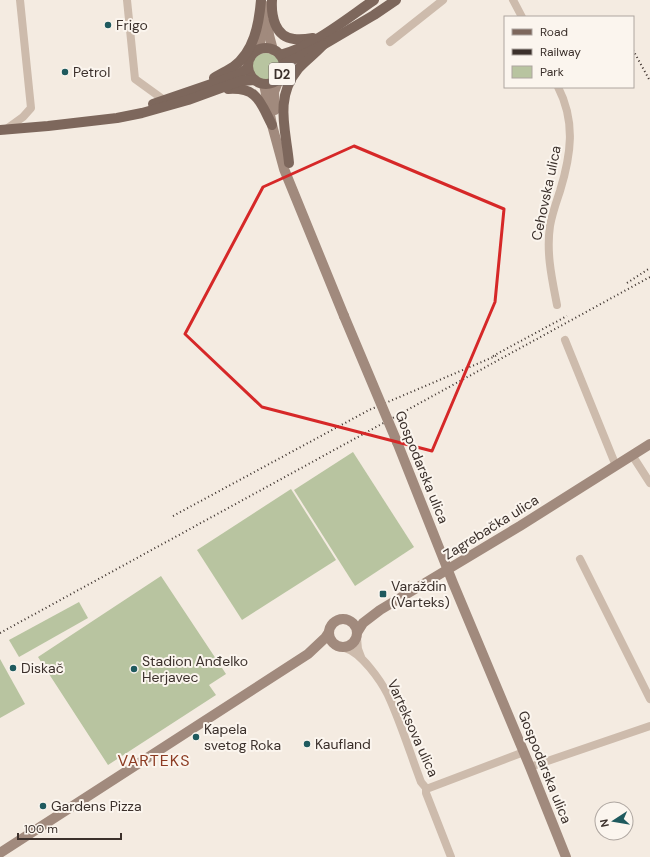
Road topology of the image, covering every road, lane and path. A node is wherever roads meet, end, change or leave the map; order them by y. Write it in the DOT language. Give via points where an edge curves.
graph roads {
  1 [pos="20,0"];
  2 [pos="126,0"];
  3 [pos="261,0"];
  4 [pos="266,0"];
  5 [pos="272,0"];
  6 [pos="374,0"];
  7 [pos="396,0"];
  8 [pos="443,0"];
  9 [pos="513,0"];
  10 [pos="521,16"];
  11 [pos="320,42"];
  12 [pos="390,42"];
  13 [pos="257,50"];
  14 [pos="279,56"];
  15 [pos="248,68"];
  16 [pos="279,79"];
  17 [pos="259,82"];
  18 [pos="203,87"];
  19 [pos="558,88"];
  20 [pos="214,91"];
  21 [pos="164,100"];
  22 [pos="89,122"];
  23 [pos="272,125"];
  24 [pos="3,130"];
  25 [pos="289,163"];
  26 [pos="292,186"];
  27 [pos="557,305"];
  28 [pos="565,340"];
  29 [pos="650,444"];
  30 [pos="632,456"];
  31 [pos="616,466"];
  32 [pos="650,484"];
  33 [pos="580,559"];
  34 [pos="448,570"];
  35 [pos="380,610"];
  36 [pos="347,619"];
  37 [pos="329,632"];
  38 [pos="358,635"];
  39 [pos="341,647"];
  40 [pos="308,654"];
  41 [pos="362,660"];
  42 [pos="650,699"];
  43 [pos="650,726"];
  44 [pos="524,752"];
  45 [pos="530,767"];
  46 [pos="426,788"];
  47 [pos="0,853"];
  48 [pos="451,857"];
  49 [pos="566,857"];
  1 -- 24 [label="street" via="31,108 23,117"];
  2 -- 21 [label="street" via="135,79"];
  3 -- 18 [label="main road" via="259,23 246,53 233,67"];
  4 -- 13 [label="main road" via="263,35"];
  4 -- 14 [label="main road" via="269,35"];
  5 -- 11 [label="main road" via="273,17 279,31 294,39"];
  6 -- 11 [label="main road, D2"];
  7 -- 11 [label="main road, D2" via="374,15"];
  8 -- 12 [label="street"];
  9 -- 10 [label="street"];
  11 -- 14 [label="main road, D2"];
  11 -- 25 [label="main road" via="298,69 285,94 283,118"];
  13 -- 14 [label="main road, D2" via="268,48"];
  13 -- 15 [label="main road, D2" via="250,58"];
  14 -- 16 [label="main road, D2" via="283,70"];
  15 -- 17 [label="main road, D2" via="249,73"];
  15 -- 18 [label="main road, D2"];
  16 -- 17 [label="main road, D2" via="274,82"];
  16 -- 25 [label="main road" via="274,92 274,106"];
  17 -- 20 [label="main road, D2" via="240,81"];
  17 -- 23 [label="main road, Gospodarska ulica"];
  18 -- 21 [label="main road, D2"];
  19 -- 27 [label="street, Cehovska ulica" via="571,136 567,166 551,218 548,250"];
  20 -- 22 [label="main road, D2" via="142,113"];
  20 -- 23 [label="main road" via="237,88 251,92 258,99"];
  21 -- 22 [label="main road, D2"];
  22 -- 24 [label="main road, D2"];
  23 -- 26 [label="main road, Gospodarska ulica" via="278,153"];
  25 -- 26 [label="main road"];
  26 -- 34 [label="main road, Gospodarska ulica, bridge"];
  28 -- 31 [label="street"];
  29 -- 30 [label="main road, Zagrebačka ulica"];
  30 -- 31 [label="main road, Zagrebačka ulica"];
  30 -- 32 [label="street"];
  31 -- 34 [label="main road, Zagrebačka ulica"];
  33 -- 42 [label="street"];
  34 -- 35 [label="main road, Zagrebačka ulica"];
  34 -- 44 [label="main road, Gospodarska ulica"];
  35 -- 36 [label="main road, Zagrebačka ulica" via="359,619"];
  35 -- 38 [label="main road, Zagrebačka ulica" via="363,623"];
  36 -- 37 [label="main road, Zagrebačka ulica" via="335,622"];
  36 -- 38 [label="main road" via="354,624"];
  37 -- 39 [label="main road" via="330,640"];
  37 -- 40 [label="main road, Zagrebačka ulica"];
  38 -- 39 [label="main road, Zagrebačka ulica" via="352,645"];
  38 -- 41 [label="street, Varteksova ulica" via="358,649"];
  39 -- 40 [label="main road, Zagrebačka ulica" via="326,647"];
  39 -- 41 [label="street, Varteksova ulica" via="354,652"];
  40 -- 47 [label="main road, Zagrebačka ulica"];
  41 -- 46 [label="street, Varteksova ulica" via="388,695"];
  43 -- 45 [label="street"];
  44 -- 45 [label="main road, Gospodarska ulica"];
  44 -- 46 [label="street, Varteksova ulica"];
  45 -- 49 [label="main road, Gospodarska ulica"];
  46 -- 48 [label="street, Varteksova ulica" via="426,794"];
}
